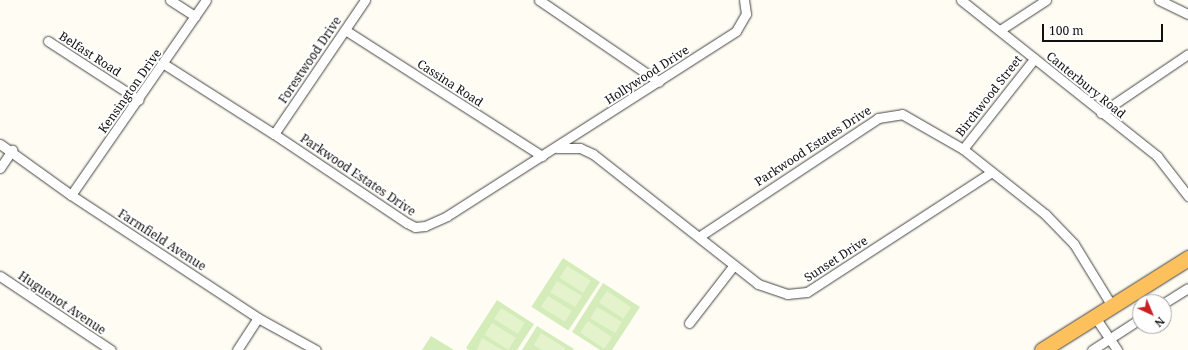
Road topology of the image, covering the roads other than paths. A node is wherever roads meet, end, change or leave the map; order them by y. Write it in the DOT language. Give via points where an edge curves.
graph roads {
  1 [pos="170,0"];
  2 [pos="206,0"];
  3 [pos="365,0"];
  4 [pos="539,0"];
  5 [pos="744,0"];
  6 [pos="961,0"];
  7 [pos="1046,0"];
  8 [pos="1159,0"];
  9 [pos="1188,14"];
  10 [pos="195,16"];
  11 [pos="345,30"];
  12 [pos="1000,30"];
  13 [pos="48,41"];
  14 [pos="1188,54"];
  15 [pos="1034,58"];
  16 [pos="164,64"];
  17 [pos="659,82"];
  18 [pos="139,100"];
  19 [pos="1101,113"];
  20 [pos="274,134"];
  21 [pos="0,144"];
  22 [pos="553,149"];
  23 [pos="963,149"];
  24 [pos="12,150"];
  25 [pos="542,156"];
  26 [pos="0,168"];
  27 [pos="990,173"];
  28 [pos="71,196"];
  29 [pos="1188,196"];
  30 [pos="700,236"];
  31 [pos="1188,258"];
  32 [pos="734,265"];
  33 [pos="0,276"];
  34 [pos="1188,288"];
  35 [pos="1172,298"];
  36 [pos="1112,306"];
  37 [pos="1095,316"];
  38 [pos="258,318"];
  39 [pos="689,323"];
  40 [pos="1132,324"];
  41 [pos="1110,338"];
  42 [pos="111,350"];
  43 [pos="237,350"];
  44 [pos="316,350"];
  45 [pos="1042,350"];
  46 [pos="1092,350"];
  47 [pos="1117,350"];
  1 -- 10 [label="street"];
  2 -- 10 [label="street, Kensington Drive"];
  3 -- 11 [label="street, Forestwood Drive"];
  4 -- 17 [label="street"];
  5 -- 17 [label="street, Hollywood Drive" via="746,14 736,31"];
  6 -- 12 [label="street, Canterbury Road"];
  7 -- 12 [label="street"];
  8 -- 9 [label="street"];
  10 -- 16 [label="street, Kensington Drive"];
  11 -- 20 [label="street, Forestwood Drive"];
  11 -- 25 [label="street, Cassina Road"];
  12 -- 15 [label="street, Canterbury Road"];
  13 -- 18 [label="street, Belfast Road"];
  14 -- 19 [label="street"];
  15 -- 19 [label="street, Canterbury Road"];
  15 -- 23 [label="street, Birchwood Street"];
  16 -- 18 [label="street, Kensington Drive"];
  16 -- 20 [label="street, Parkwood Estates Drive"];
  17 -- 22 [label="street, Hollywood Drive"];
  18 -- 28 [label="street, Kensington Drive"];
  19 -- 29 [label="street, Canterbury Road" via="1157,156"];
  20 -- 25 [label="street, Parkwood Estates Drive" via="414,227 426,226 447,216"];
  21 -- 24 [label="street, Farmfield Avenue"];
  22 -- 25 [label="street, Hollywood Drive"];
  22 -- 30 [label="street, Sunset Drive" via="580,148 593,154"];
  23 -- 27 [label="street, Parkwood Estates Drive"];
  23 -- 30 [label="street, Parkwood Estates Drive" via="902,114 878,118"];
  24 -- 26 [label="street"];
  24 -- 28 [label="street, Farmfield Avenue"];
  27 -- 32 [label="street, Sunset Drive" via="807,292 787,294 769,289"];
  27 -- 36 [label="street, Parkwood Estates Drive" via="1061,229 1074,244"];
  28 -- 38 [label="street, Farmfield Avenue"];
  30 -- 32 [label="street, Sunset Drive"];
  31 -- 36 [label="highway"];
  32 -- 39 [label="street"];
  33 -- 42 [label="street, Huguenot Avenue"];
  34 -- 35 [label="street"];
  36 -- 37 [label="highway"];
  37 -- 41 [label="street"];
  37 -- 45 [label="highway"];
  38 -- 43 [label="street"];
  38 -- 44 [label="street, Farmfield Avenue"];
  40 -- 41 [label="street"];
  41 -- 46 [label="street"];
  41 -- 47 [label="street"];
}
